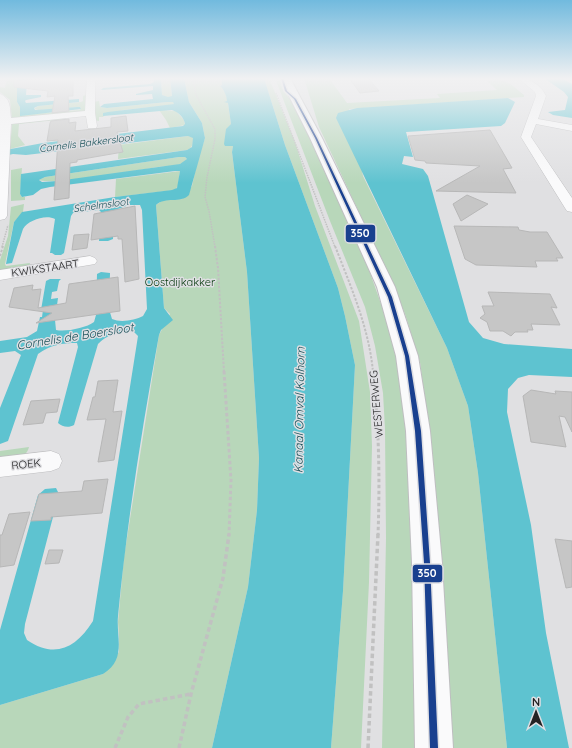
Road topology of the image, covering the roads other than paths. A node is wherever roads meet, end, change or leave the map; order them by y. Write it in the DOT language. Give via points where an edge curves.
graph roads {
  1 [pos="5,113"];
  2 [pos="90,113"];
  3 [pos="303,113"];
  4 [pos="311,113"];
  5 [pos="536,113"];
  6 [pos="533,121"];
  7 [pos="6,122"];
  8 [pos="92,126"];
  9 [pos="572,128"];
  10 [pos="316,138"];
  11 [pos="572,208"];
  12 [pos="0,216"];
  13 [pos="90,262"];
  14 [pos="0,275"];
  15 [pos="52,461"];
  16 [pos="0,466"];
  17 [pos="434,748"];
  1 -- 7 [label="street"];
  2 -- 7 [label="street"];
  2 -- 8 [label="street"];
  3 -- 10 [label="main road"];
  4 -- 10 [label="main road"];
  5 -- 6 [label="street"];
  6 -- 9 [label="street"];
  6 -- 11 [label="street" via="526,136 529,143"];
  7 -- 12 [label="street"];
  10 -- 17 [label="main road" via="386,287 407,356 418,431 428,563"];
  13 -- 14 [label="street, KWIKSTAART"];
  15 -- 16 [label="street, ROEK"];
}
